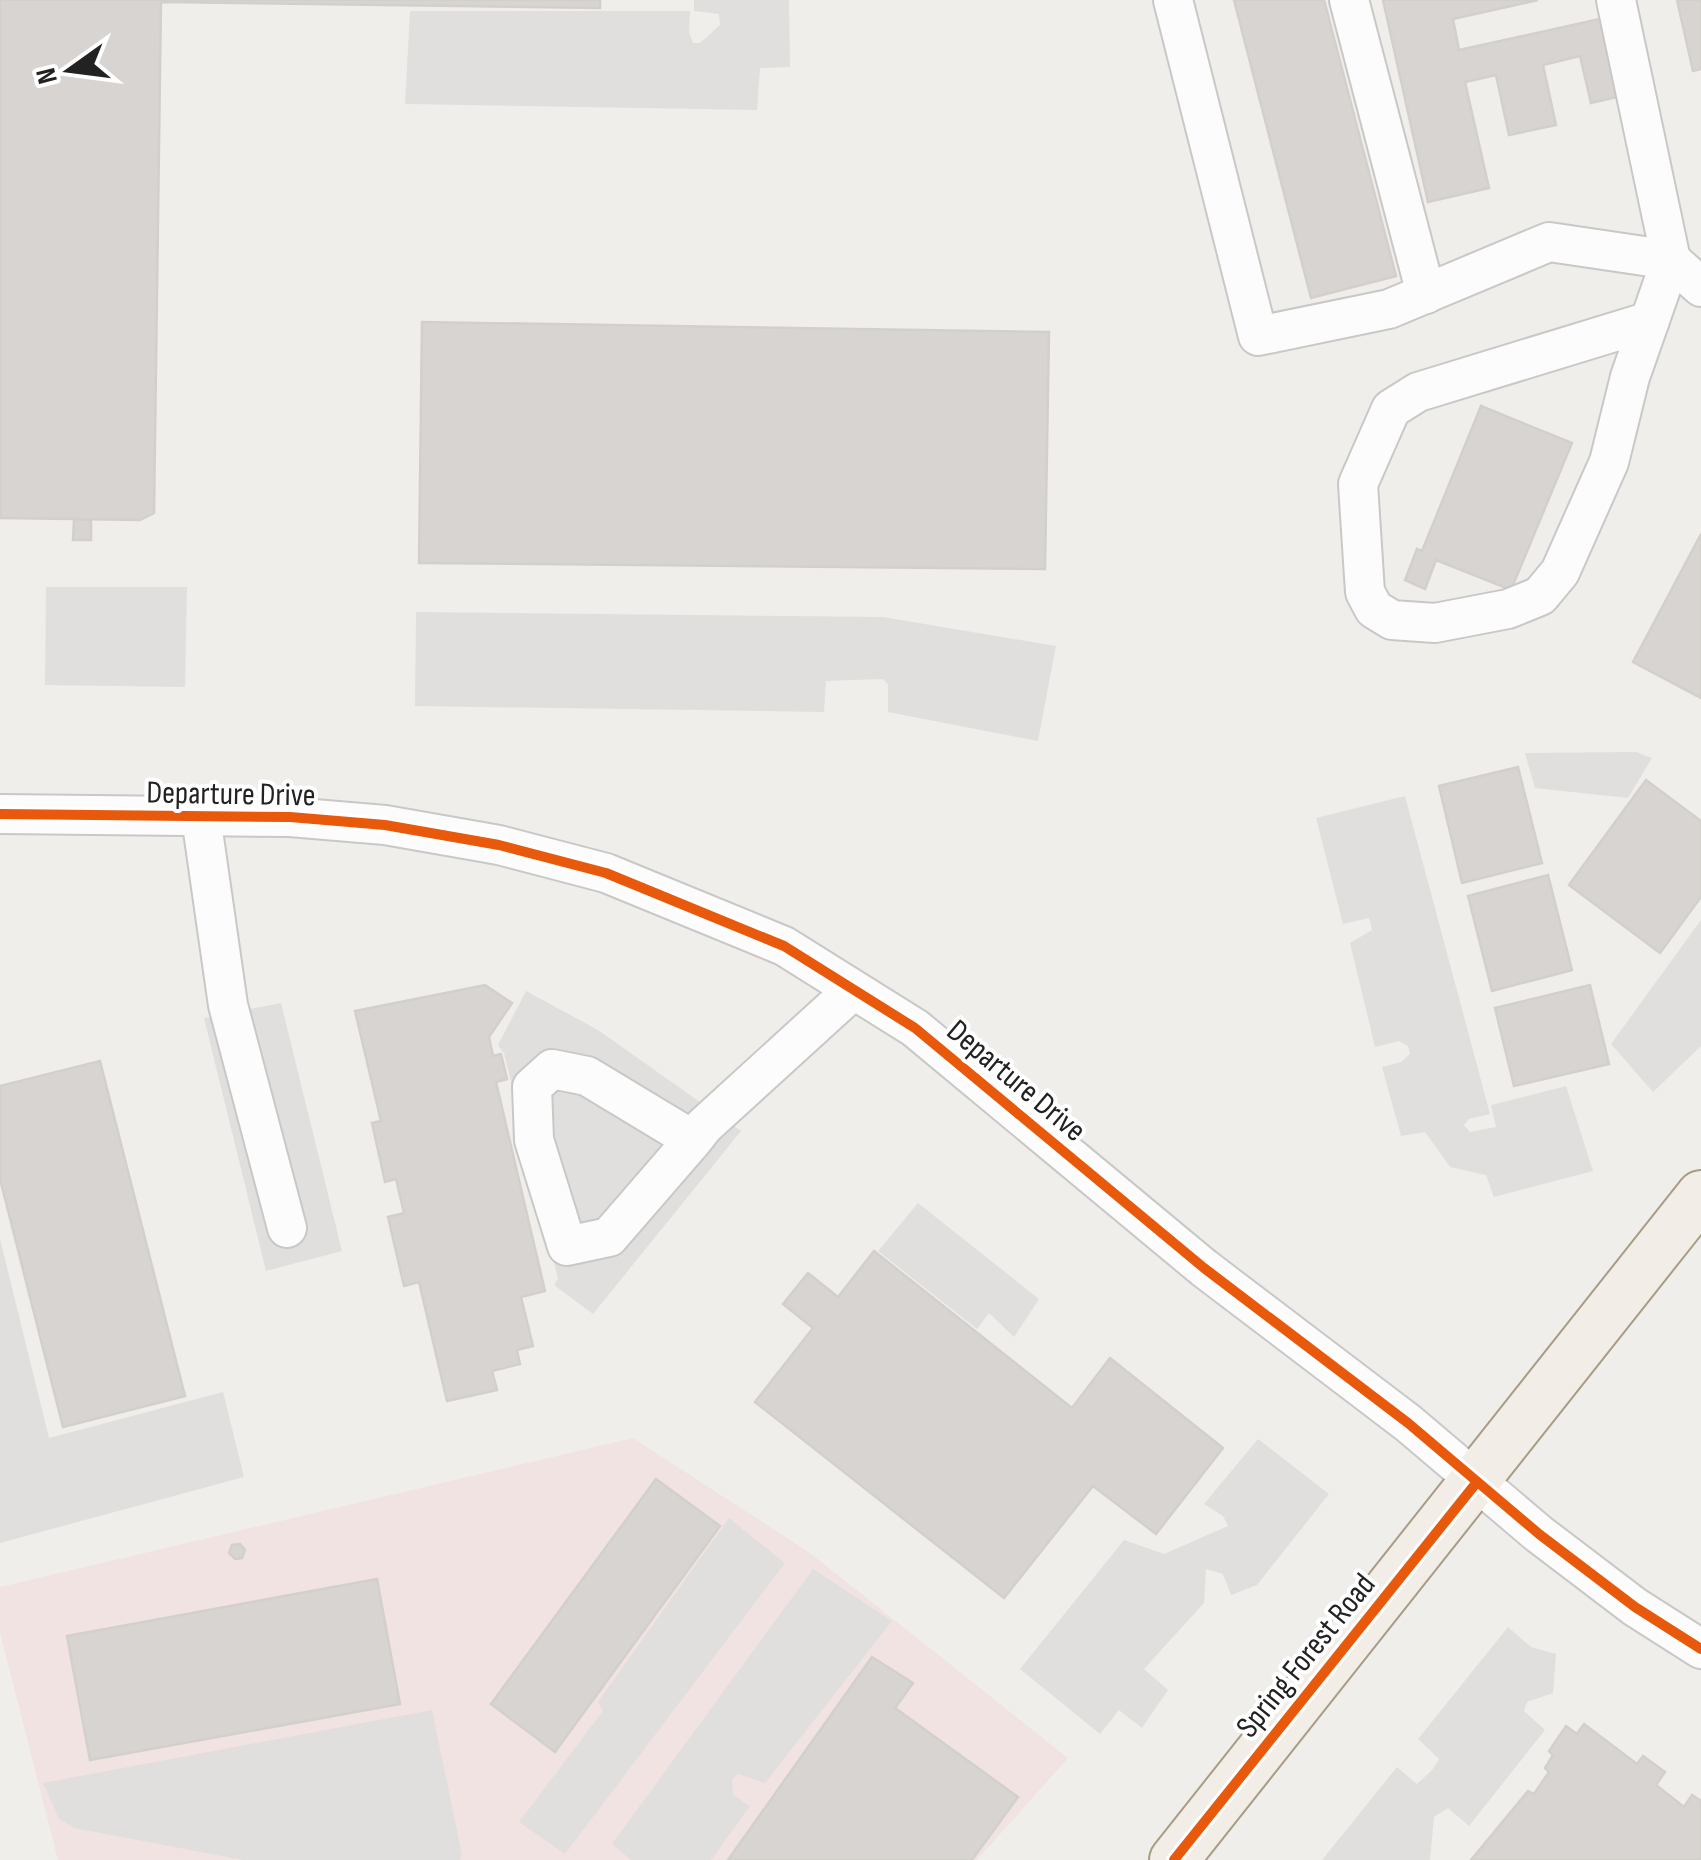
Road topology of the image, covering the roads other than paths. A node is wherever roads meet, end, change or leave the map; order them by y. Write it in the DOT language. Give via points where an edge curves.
graph roads {
  1 [pos="1173,0"];
  2 [pos="1349,0"];
  3 [pos="1616,0"];
  4 [pos="1670,260"];
  5 [pos="1701,288"];
  6 [pos="1426,294"];
  7 [pos="1650,322"];
  8 [pos="0,814"];
  9 [pos="201,817"];
  10 [pos="851,992"];
  11 [pos="693,1140"];
  12 [pos="1701,1195"];
  13 [pos="287,1228"];
  14 [pos="1477,1482"];
  15 [pos="1701,1649"];
  16 [pos="1174,1860"];
  1 -- 6 [label="street" via="1258,336 1390,309"];
  2 -- 6 [label="street"];
  3 -- 4 [label="street"];
  4 -- 5 [label="street"];
  4 -- 6 [label="street" via="1549,242"];
  4 -- 7 [label="street"];
  7 -- 7 [label="street" via="1609,462 1560,572 1540,596 1435,623 1392,620 1374,610 1364,592 1358,484 1391,409 1418,392"];
  8 -- 9 [label="street, Departure Drive"];
  9 -- 10 [label="street, Departure Drive" via="384,825 606,873 784,946"];
  9 -- 13 [label="street" via="228,1005"];
  10 -- 11 [label="street"];
  10 -- 14 [label="street, Departure Drive" via="915,1028 1204,1268"];
  11 -- 11 [label="street" via="587,1076 552,1069 532,1088 534,1140 567,1246 609,1237"];
  12 -- 14 [label="main road, Spring Forest Road"];
  14 -- 15 [label="street, Departure Drive" via="1636,1607"];
  14 -- 16 [label="main road, Spring Forest Road"];
}
